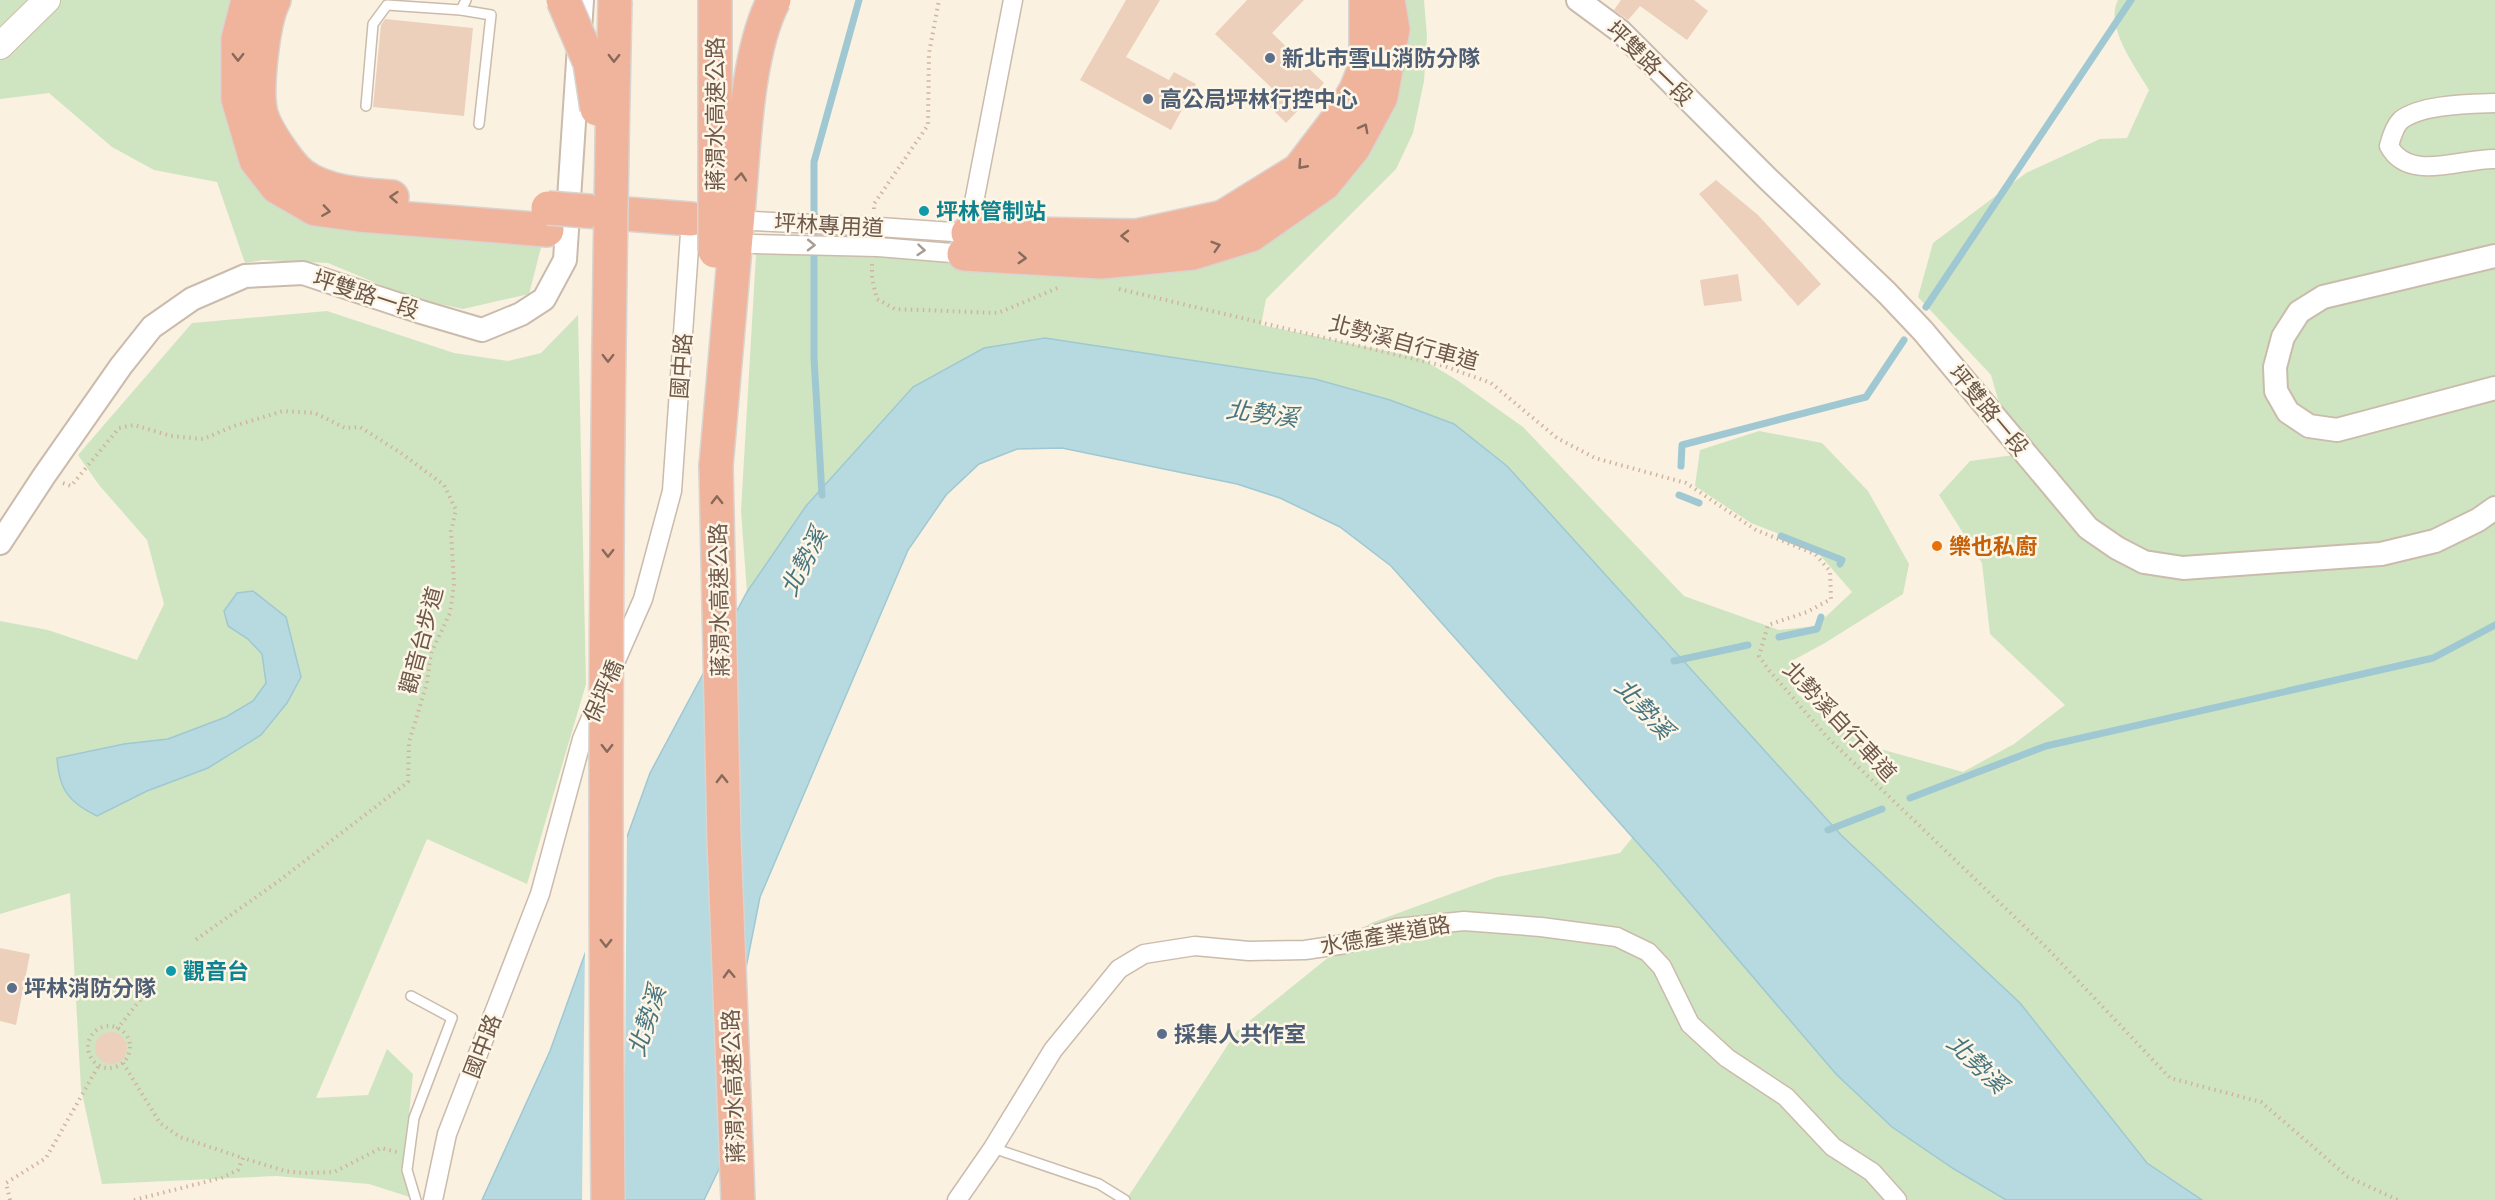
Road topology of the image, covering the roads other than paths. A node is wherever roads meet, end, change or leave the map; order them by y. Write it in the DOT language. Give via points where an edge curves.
graph roads {
  1 [pos="46,0"];
  2 [pos="248,0"];
  3 [pos="274,0"];
  4 [pos="466,0"];
  5 [pos="563,0"];
  6 [pos="582,0"];
  7 [pos="615,0"];
  8 [pos="715,0"];
  9 [pos="774,0"];
  10 [pos="1013,0"];
  11 [pos="1366,0"];
  12 [pos="1388,0"];
  13 [pos="1578,0"];
  14 [pos="461,10"];
  15 [pos="0,46"];
  16 [pos="2495,103"];
  17 [pos="366,106"];
  18 [pos="479,124"];
  19 [pos="2495,159"];
  20 [pos="548,219"];
  21 [pos="690,230"];
  22 [pos="966,244"];
  23 [pos="2495,256"];
  24 [pos="609,299"];
  25 [pos="2495,388"];
  26 [pos="716,465"];
  27 [pos="672,491"];
  28 [pos="2495,508"];
  29 [pos="0,543"];
  30 [pos="540,894"];
  31 [pos="411,996"];
  32 [pos="993,1148"];
  33 [pos="416,1200"];
  34 [pos="434,1200"];
  35 [pos="608,1200"];
  36 [pos="738,1200"];
  37 [pos="957,1200"];
  38 [pos="1125,1200"];
  39 [pos="1898,1200"];
  1 -- 15 [label="main road"];
  2 -- 20 [label="highway, one-way" via="238,39 238,99 256,160 277,188 315,209 359,215"];
  20 -- 3 [label="highway, one-way" via="370,195 320,185 301,175 274,140 261,114 263,39"];
  4 -- 14 [label="lane"];
  5 -- 24 [label="highway, bridge" via="590,63 599,124"];
  6 -- 29 [label="street, 坪雙路一段" via="565,260 544,299 521,314 482,330 303,273 245,276 192,299 152,327 121,366"];
  7 -- 24 [label="highway, one-way, bridge"];
  8 -- 26 [label="highway, 蔣渭水高速公路, bridge"];
  26 -- 9 [label="highway, one-way, bridge" via="745,127 756,53"];
  10 -- 22 [label="street"];
  11 -- 22 [label="highway, one-way" via="1366,65 1341,115 1299,170 1223,217 1136,236"];
  22 -- 12 [label="highway, one-way" via="1101,262 1193,253 1251,235 1324,184 1354,147 1381,97 1393,29"];
  13 -- 28 [label="street, 坪雙路一段" via="1620,31 1887,293 2088,528 2117,548 2144,562 2183,568 2381,554 2435,541"];
  14 -- 17 [label="lane" via="387,5 373,24"];
  14 -- 18 [label="lane" via="491,15"];
  16 -- 19 [label="street" via="2420,112 2401,120 2389,146 2394,155 2412,165 2433,167"];
  20 -- 21 [label="highway"];
  21 -- 22 [label="street, 坪林專用道, one-way, bridge" via="753,244 875,252"];
  21 -- 22 [label="street, 坪林專用道, bridge" via="752,221 877,221"];
  21 -- 27 [label="street, 國中路"];
  23 -- 25 [label="street" via="2323,297 2299,312 2283,337 2276,367 2277,391 2288,412 2309,426 2337,430"];
  24 -- 35 [label="highway, one-way, bridge"];
  36 -- 26 [label="highway, 蔣渭水高速公路, one-way" via="724,839"];
  27 -- 30 [label="street, 保坪橋, bridge" via="643,599 582,739"];
  30 -- 34 [label="street, 國中路" via="447,1134"];
  31 -- 33 [label="lane" via="452,1018 414,1118 407,1170"];
  32 -- 37 [label="street, 水德產業道路"];
  32 -- 38 [label="lane" via="1099,1185"];
  32 -- 39 [label="street, 水德產業道路" via="1053,1050 1119,969 1144,954 1195,946 1249,951 1305,950 1345,944 1396,928 1464,921 1617,937 1648,952 1662,968 1690,1024 1727,1058 1786,1097 1833,1147 1872,1172"];
}
